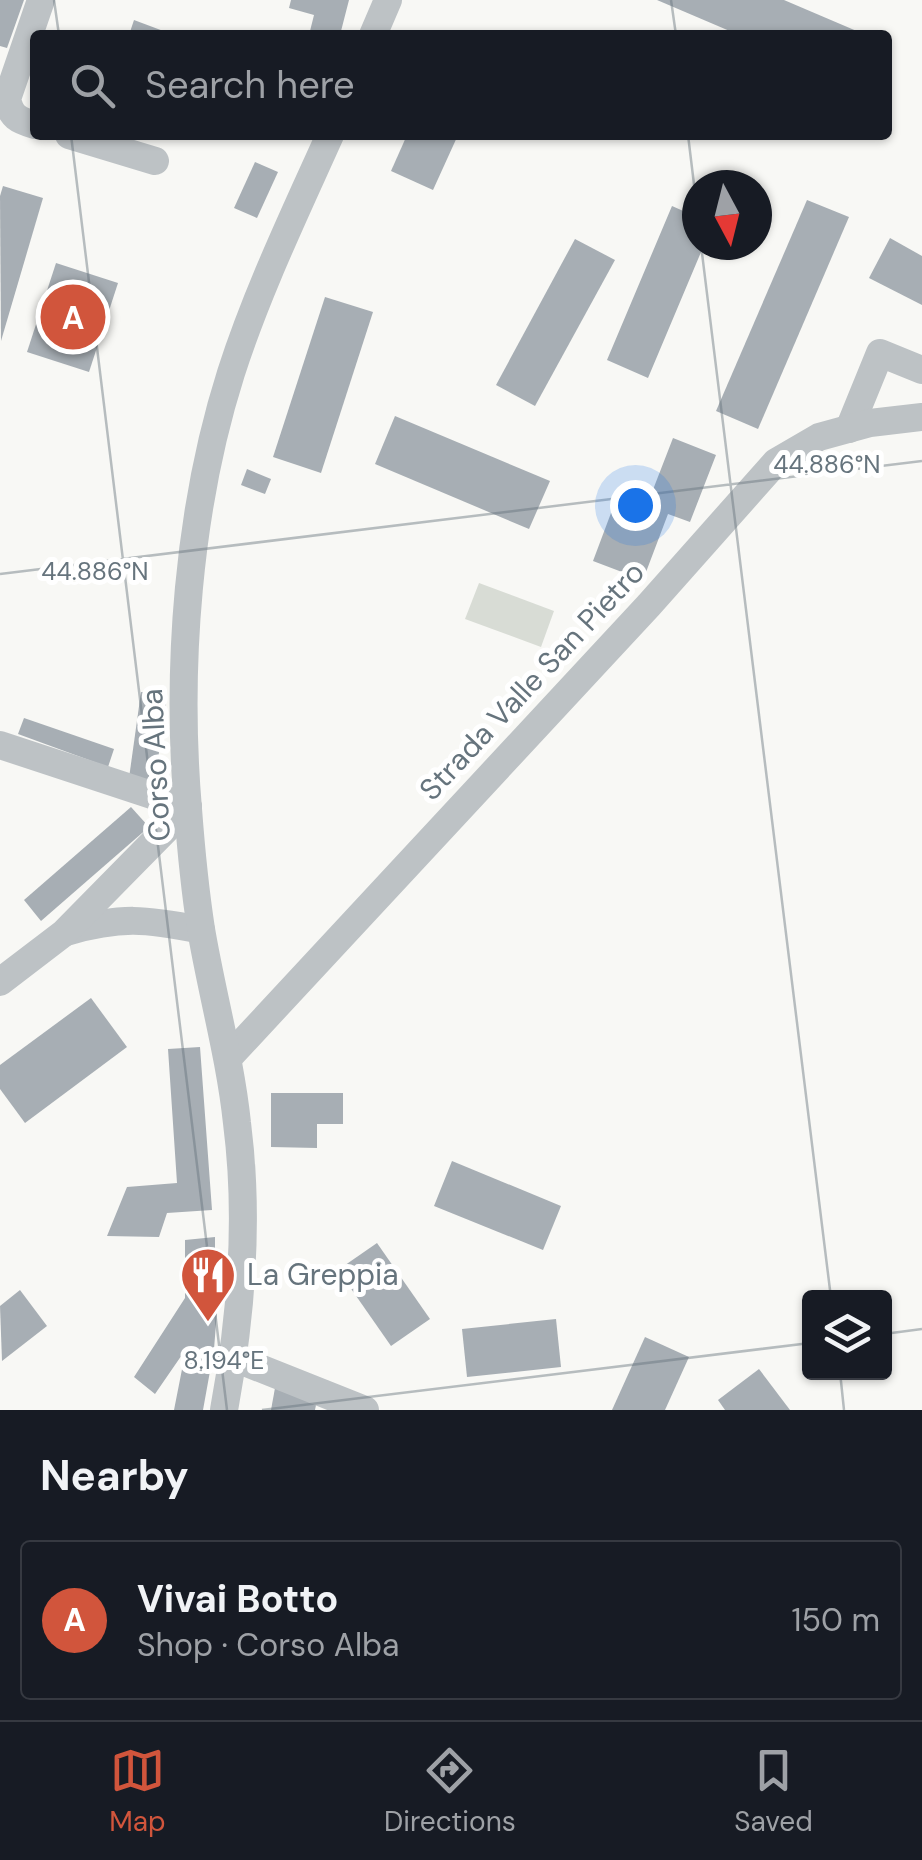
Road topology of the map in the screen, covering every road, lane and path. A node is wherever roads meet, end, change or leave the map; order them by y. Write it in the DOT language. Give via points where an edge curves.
graph roads {
  1 [pos="41,0"];
  2 [pos="388,0"];
  3 [pos="31,30"];
  4 [pos="375,30"];
  5 [pos="30,33"];
  6 [pos="30,124"];
  7 [pos="85,140"];
  8 [pos="328,140"];
  9 [pos="155,161"];
  10 [pos="922,370"];
  11 [pos="922,416"];
  12 [pos="849,429"];
  13 [pos="0,746"];
  14 [pos="188,807"];
  15 [pos="202,930"];
  16 [pos="64,933"];
  17 [pos="0,982"];
  18 [pos="228,1057"];
  19 [pos="232,1357"];
  20 [pos="224,1410"];
  21 [pos="365,1410"];
  1 -- 3 [label="street"];
  2 -- 4 [label="street"];
  5 -- 6 [label="street" via="8,98 17,120"];
  7 -- 9 [label="street"];
  8 -- 14 [label="street, Corso Alba" via="230,374 208,471 184,652"];
  10 -- 12 [label="street" via="880,353"];
  11 -- 12 [label="street, Strada Valle San Pietro"];
  12 -- 18 [label="street, Strada Valle San Pietro" via="776,462"];
  13 -- 14 [label="street"];
  14 -- 15 [label="street, Corso Alba"];
  14 -- 16 [label="street"];
  15 -- 16 [label="street" via="148,919 105,921"];
  15 -- 18 [label="street, Corso Alba"];
  16 -- 17 [label="street"];
  18 -- 19 [label="street, Corso Alba" via="242,1195"];
  19 -- 20 [label="street, Corso Alba"];
  19 -- 21 [label="street"];
}
